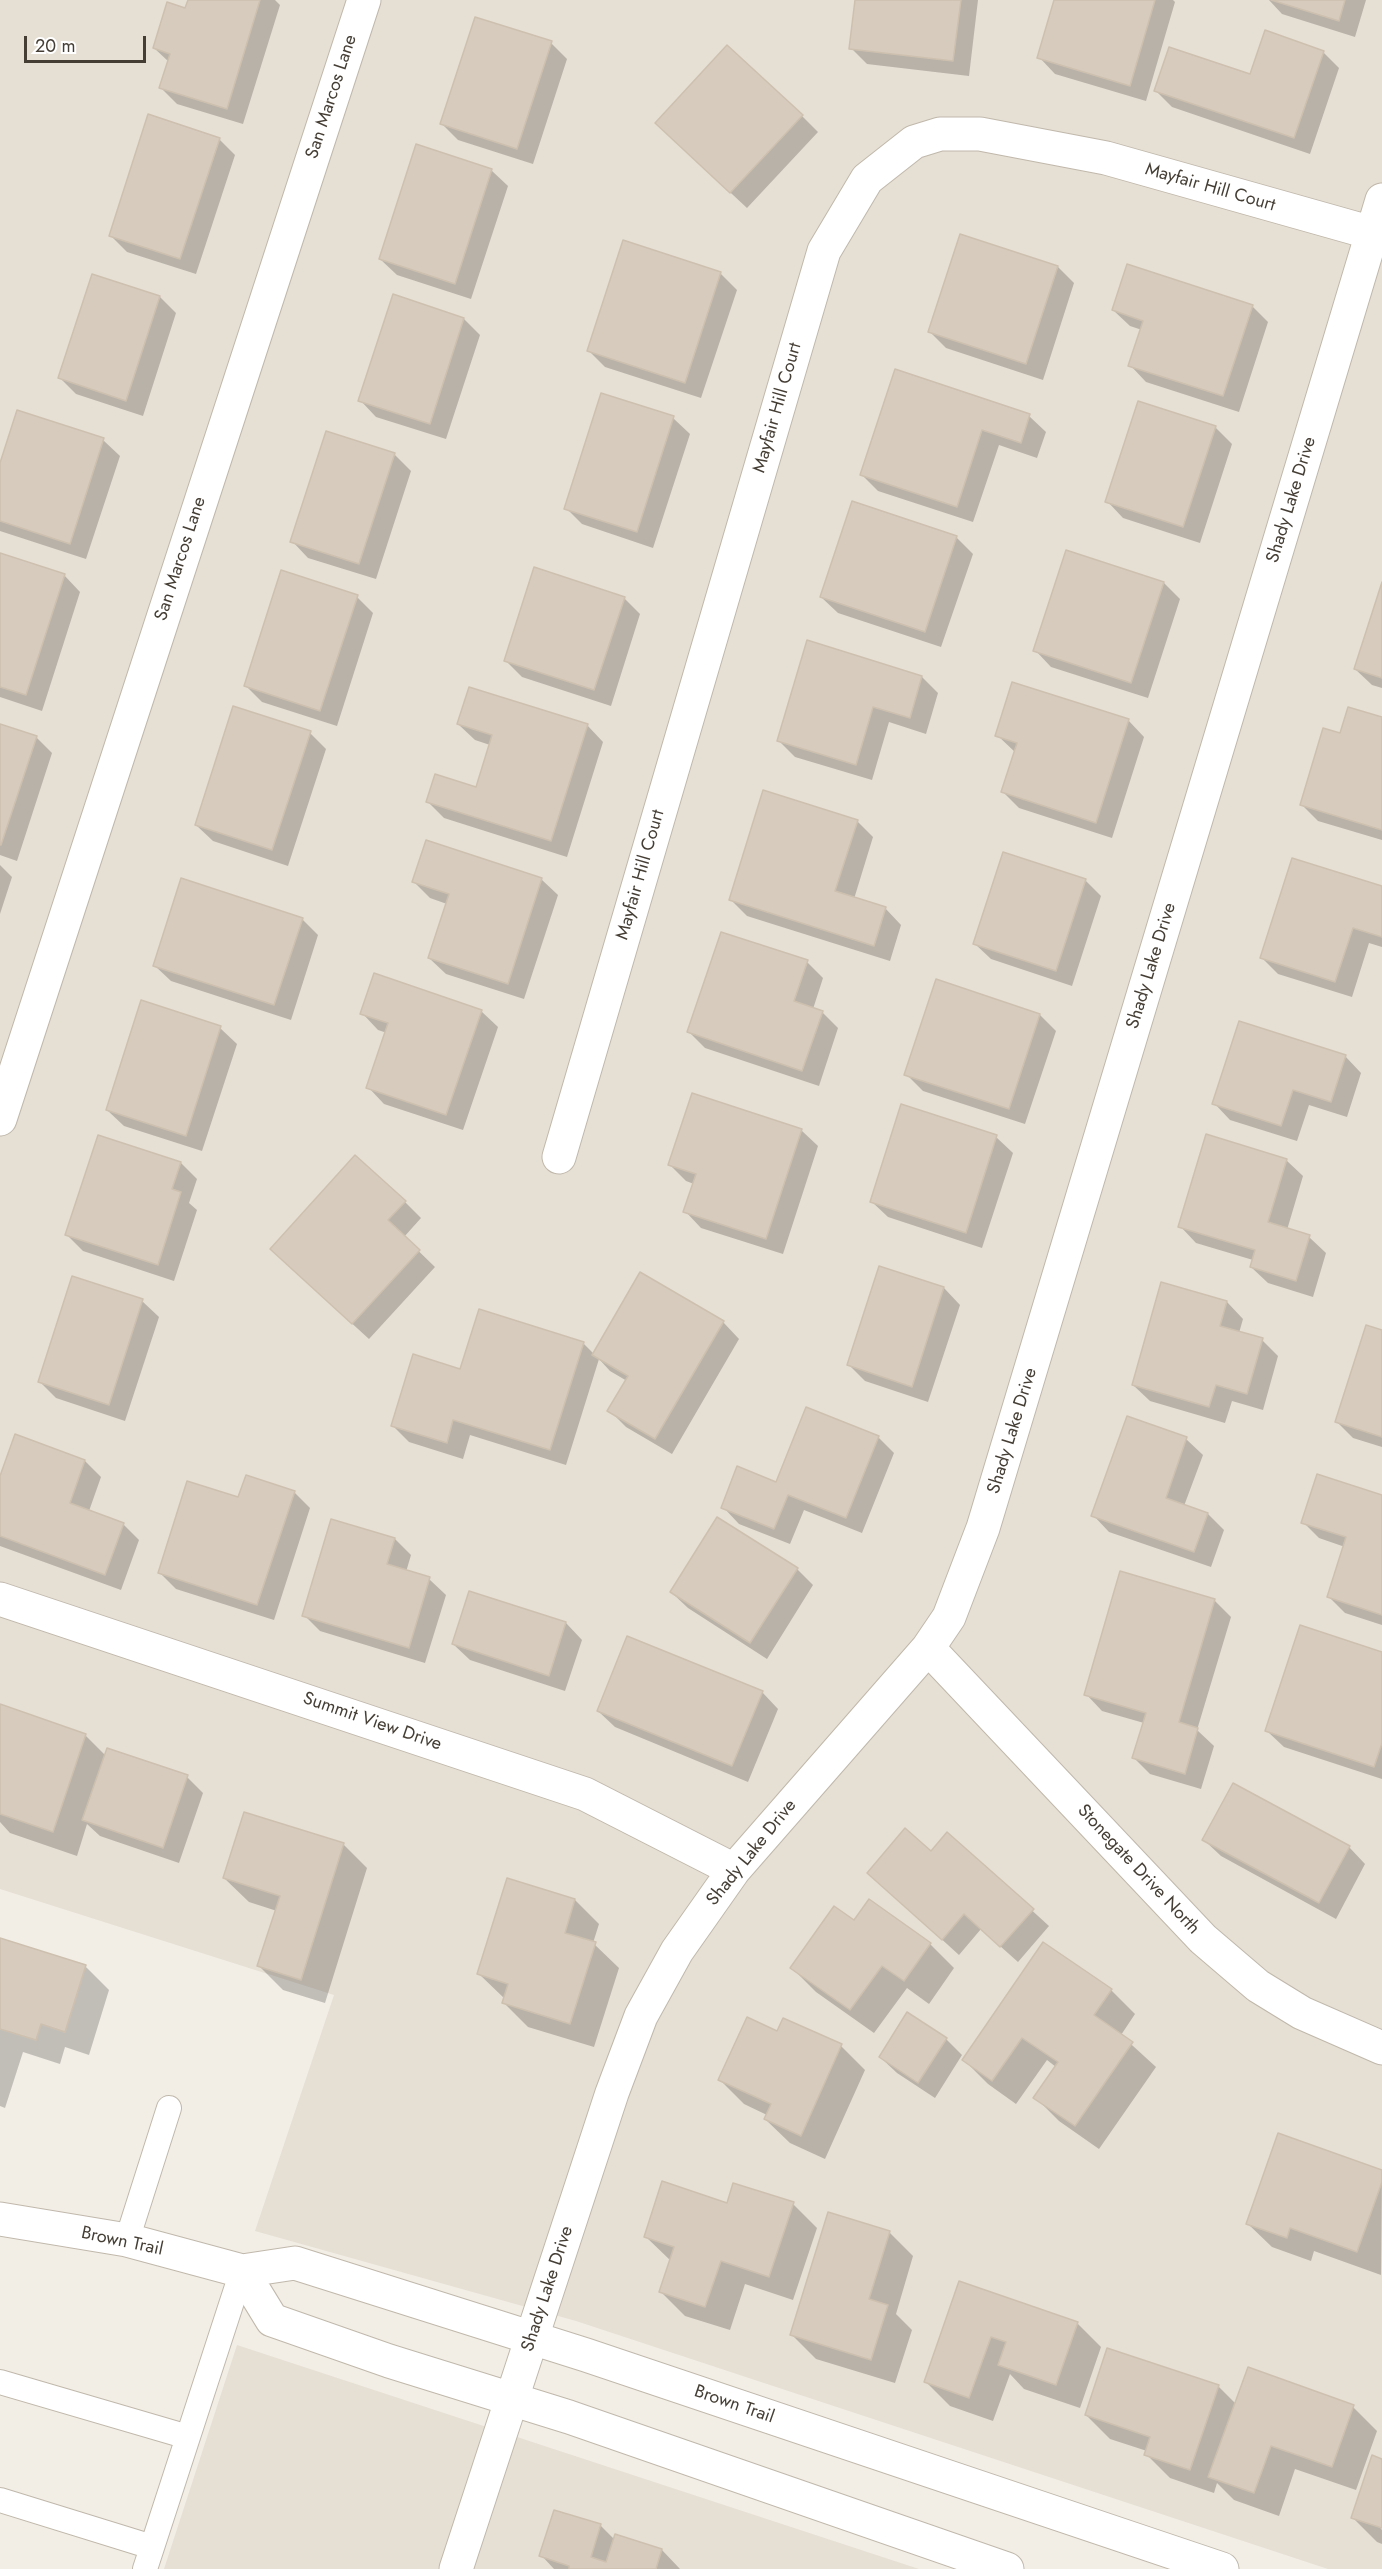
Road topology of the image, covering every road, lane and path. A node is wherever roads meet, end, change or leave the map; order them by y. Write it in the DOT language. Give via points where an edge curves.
graph roads {
  1 [pos="364,0"];
  2 [pos="1382,200"];
  3 [pos="1372,233"];
  4 [pos="0,1119"];
  5 [pos="559,1157"];
  6 [pos="0,1599"];
  7 [pos="928,1647"];
  8 [pos="734,1870"];
  9 [pos="1382,2048"];
  10 [pos="169,2108"];
  11 [pos="0,2219"];
  12 [pos="127,2240"];
  13 [pos="242,2271"];
  14 [pos="532,2338"];
  15 [pos="0,2382"];
  16 [pos="512,2399"];
  17 [pos="188,2438"];
  18 [pos="0,2500"];
  19 [pos="148,2558"];
  20 [pos="456,2569"];
  21 [pos="1007,2569"];
  22 [pos="1222,2569"];
  1 -- 4 [label="street, San Marcos Lane"];
  2 -- 3 [label="street, Shady Lake Drive"];
  3 -- 5 [label="street, Mayfair Hill Court" via="1106,158 980,134 940,134 914,142 867,179 824,251"];
  3 -- 7 [label="street, Shady Lake Drive" via="984,1528 949,1617"];
  6 -- 8 [label="street, Summit View Drive" via="585,1794"];
  7 -- 8 [label="street, Shady Lake Drive"];
  7 -- 9 [label="street, Stonegate Drive North" via="1203,1939 1258,1986 1302,2013"];
  8 -- 14 [label="street, Shady Lake Drive" via="677,1951 640,2016"];
  10 -- 12 [label="lane"];
  11 -- 12 [label="street, Brown Trail"];
  12 -- 13 [label="street, Brown Trail"];
  13 -- 14 [label="street, Brown Trail" via="295,2263"];
  13 -- 16 [label="street" via="272,2320"];
  13 -- 17 [label="lane"];
  14 -- 16 [label="street, Shady Lake Drive"];
  14 -- 22 [label="street, Brown Trail"];
  15 -- 17 [label="lane"];
  16 -- 20 [label="street, Shady Lake Drive"];
  16 -- 21 [label="street"];
  17 -- 19 [label="lane"];
  18 -- 19 [label="lane"];
}
